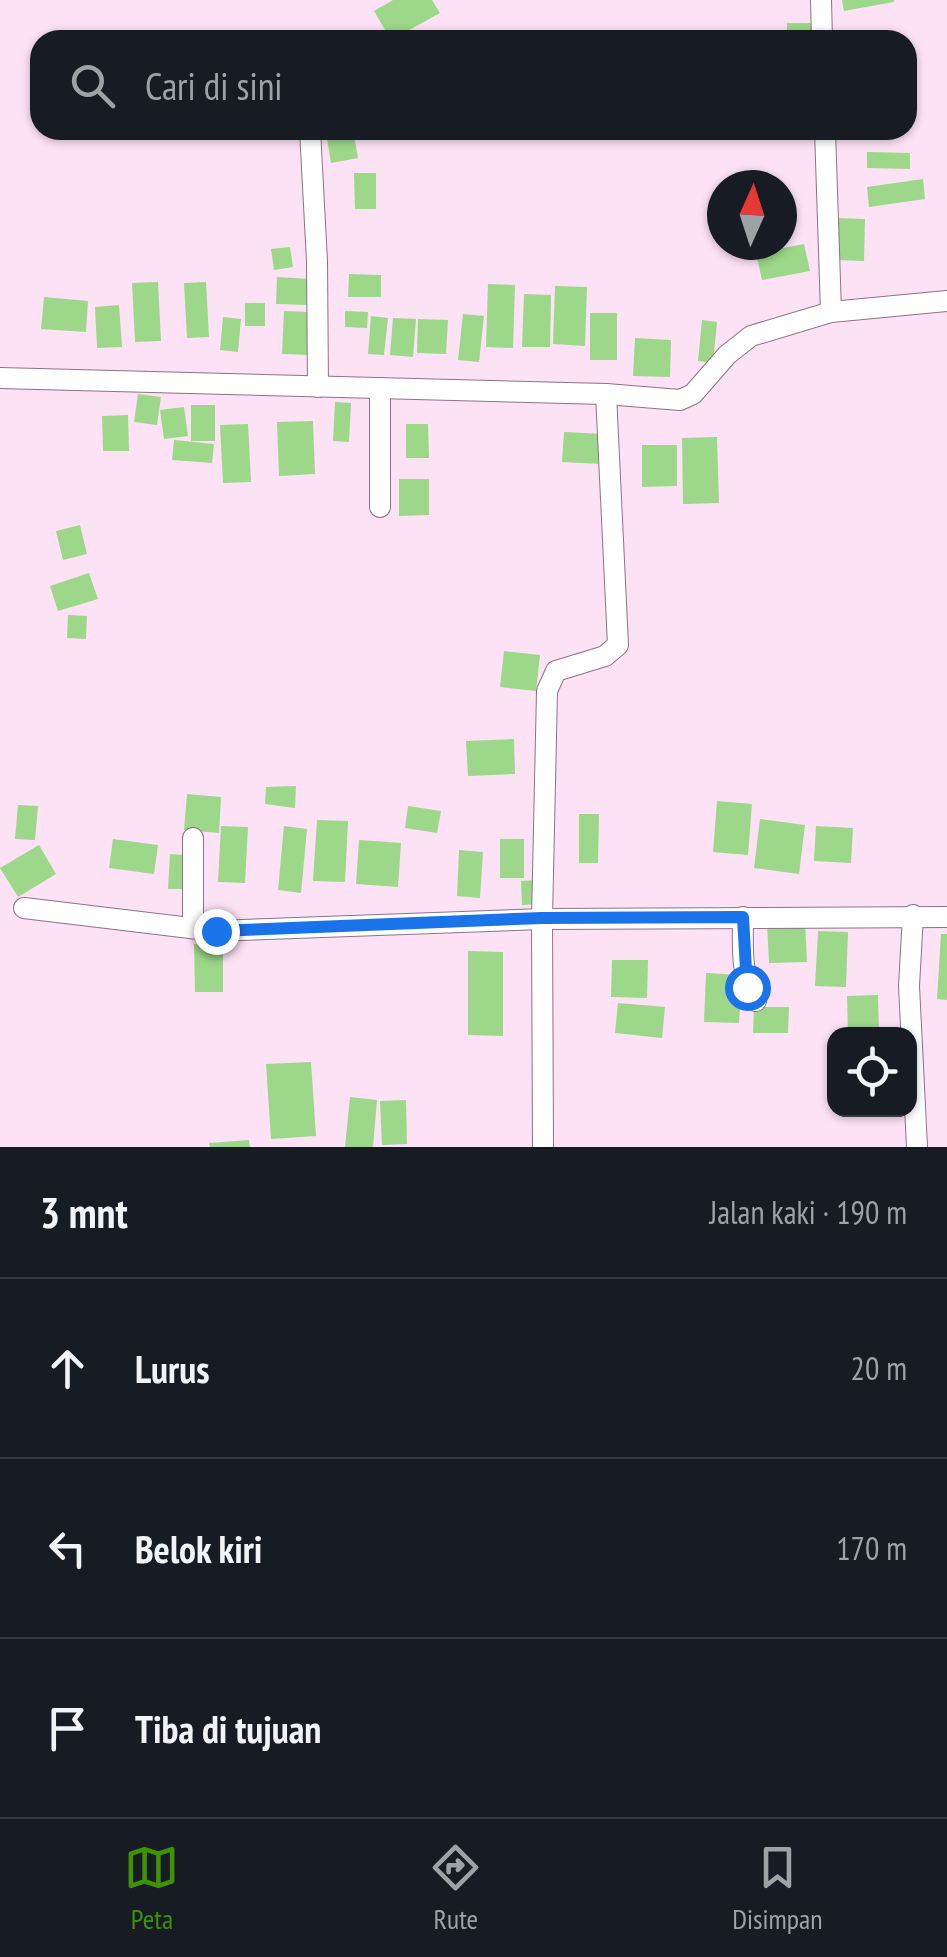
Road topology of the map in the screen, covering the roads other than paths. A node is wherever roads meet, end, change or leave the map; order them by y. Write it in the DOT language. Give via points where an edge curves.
graph roads {
  1 [pos="821,0"];
  2 [pos="822,30"];
  3 [pos="311,140"];
  4 [pos="825,140"];
  5 [pos="947,302"];
  6 [pos="831,312"];
  7 [pos="0,378"];
  8 [pos="318,386"];
  9 [pos="380,388"];
  10 [pos="606,394"];
  11 [pos="380,508"];
  12 [pos="192,838"];
  13 [pos="24,908"];
  14 [pos="913,915"];
  15 [pos="743,917"];
  16 [pos="947,917"];
  17 [pos="542,918"];
  18 [pos="192,928"];
  19 [pos="756,1002"];
  20 [pos="543,1147"];
  21 [pos="917,1147"];
  1 -- 2 [label="street"];
  3 -- 8 [label="street"];
  4 -- 6 [label="street"];
  5 -- 6 [label="street"];
  6 -- 10 [label="street" via="751,336 680,400"];
  7 -- 8 [label="street"];
  8 -- 9 [label="street"];
  9 -- 10 [label="street"];
  9 -- 11 [label="street"];
  10 -- 17 [label="street" via="618,645 606,656 556,671 550,680"];
  12 -- 18 [label="street"];
  13 -- 18 [label="street"];
  14 -- 15 [label="street"];
  14 -- 16 [label="street"];
  14 -- 21 [label="street" via="908,986"];
  15 -- 17 [label="street"];
  15 -- 19 [label="street" via="743,964"];
  17 -- 18 [label="street"];
  17 -- 20 [label="street"];
}
